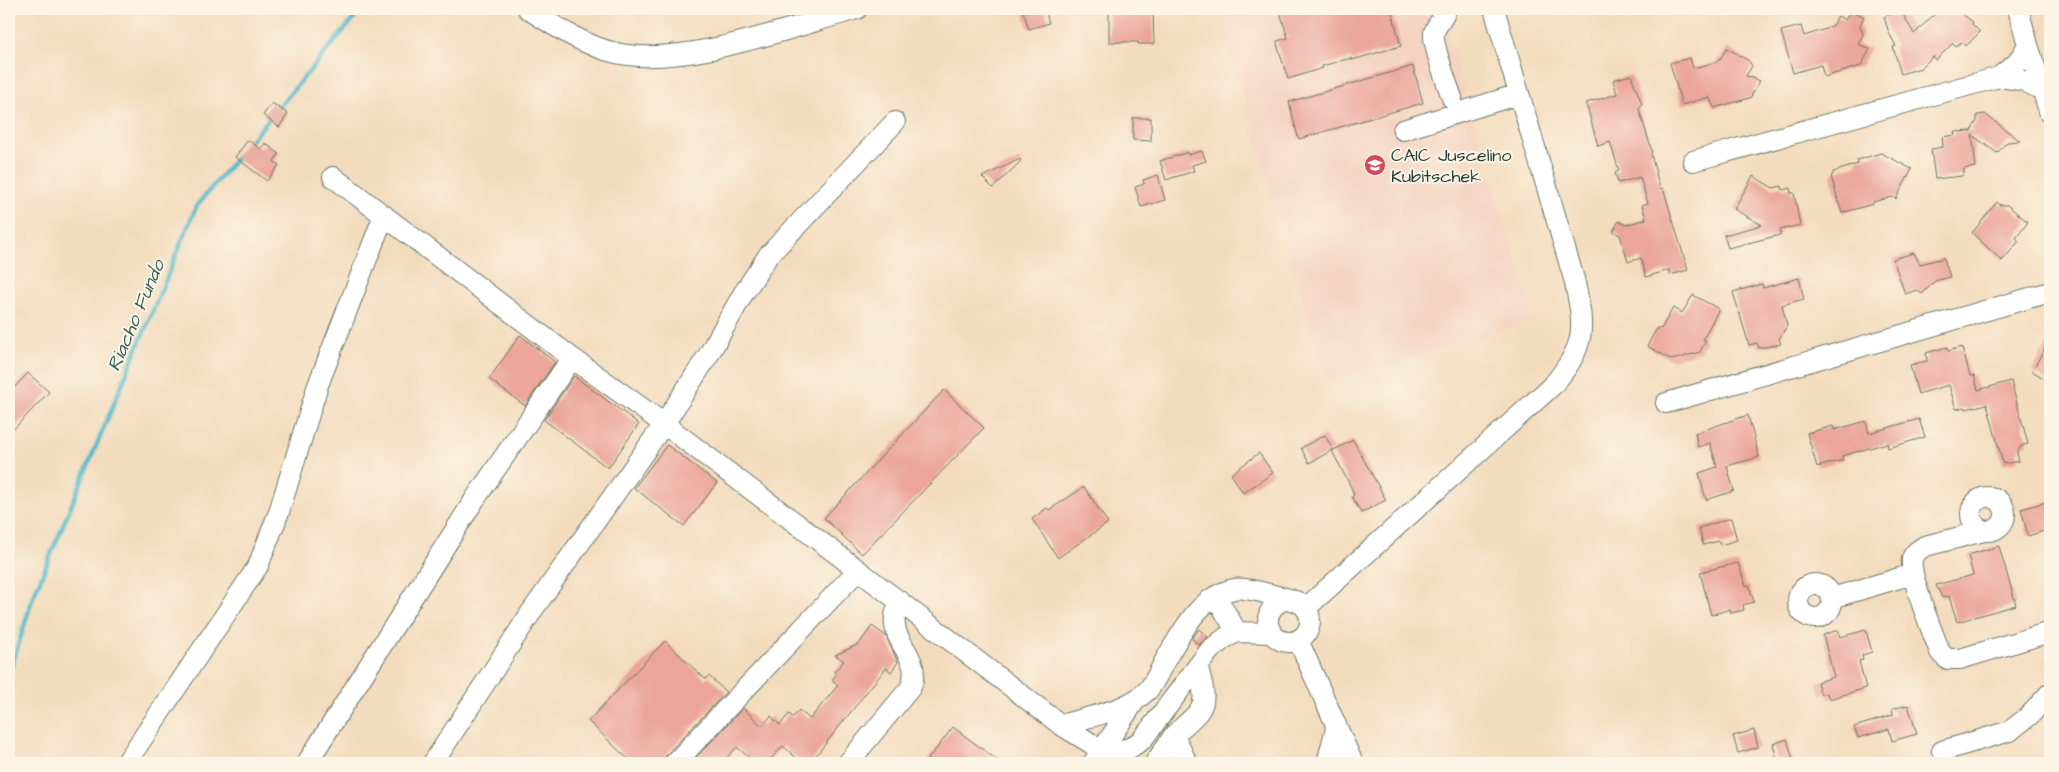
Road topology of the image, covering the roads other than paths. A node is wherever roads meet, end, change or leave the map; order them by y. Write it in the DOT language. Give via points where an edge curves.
graph roads {
  1 [pos="528,9"];
  2 [pos="857,9"];
  3 [pos="1446,9"];
  4 [pos="1494,9"];
  5 [pos="2018,9"];
  6 [pos="2028,45"];
  7 [pos="1999,77"];
  8 [pos="2042,90"];
  9 [pos="1519,94"];
  10 [pos="1452,98"];
  11 [pos="2050,114"];
  12 [pos="895,122"];
  13 [pos="1402,130"];
  14 [pos="1693,161"];
  15 [pos="333,178"];
  16 [pos="384,215"];
  17 [pos="2050,292"];
  18 [pos="572,358"];
  19 [pos="1666,403"];
  20 [pos="664,424"];
  21 [pos="1984,531"];
  22 [pos="858,570"];
  23 [pos="1913,574"];
  24 [pos="1216,598"];
  25 [pos="1832,598"];
  26 [pos="900,601"];
  27 [pos="1298,604"];
  28 [pos="1238,632"];
  29 [pos="2050,632"];
  30 [pos="1272,633"];
  31 [pos="1298,640"];
  32 [pos="1198,668"];
  33 [pos="2050,693"];
  34 [pos="1135,700"];
  35 [pos="1061,725"];
  36 [pos="1336,728"];
  37 [pos="1174,735"];
  38 [pos="1942,751"];
  39 [pos="1098,759"];
  40 [pos="126,763"];
  41 [pos="307,763"];
  42 [pos="433,763"];
  43 [pos="675,763"];
  44 [pos="848,763"];
  45 [pos="1155,763"];
  46 [pos="1186,763"];
  47 [pos="1327,763"];
  48 [pos="1353,763"];
  1 -- 2 [label="street" via="557,28 616,54 650,56 691,53"];
  3 -- 10 [label="street" via="1434,36"];
  4 -- 9 [label="street"];
  5 -- 6 [label="street"];
  6 -- 7 [label="street" via="2017,63"];
  6 -- 8 [label="street"];
  7 -- 8 [label="street" via="2024,81"];
  7 -- 14 [label="street"];
  8 -- 11 [label="street"];
  9 -- 13 [label="street"];
  9 -- 27 [label="street" via="1580,305 1581,340 1568,368 1553,385"];
  12 -- 20 [label="street" via="768,256"];
  15 -- 16 [label="street"];
  16 -- 18 [label="street"];
  16 -- 40 [label="street" via="330,352 258,566"];
  17 -- 19 [label="street"];
  18 -- 20 [label="street"];
  18 -- 41 [label="street" via="475,499"];
  20 -- 22 [label="street"];
  20 -- 42 [label="street" via="532,611"];
  21 -- 23 [label="street" via="1916,551 1912,558"];
  22 -- 26 [label="street"];
  22 -- 43 [label="street"];
  23 -- 25 [label="street"];
  23 -- 29 [label="street" via="1940,652 1947,659 1960,659"];
  24 -- 27 [label="street" via="1235,589"];
  24 -- 28 [label="street"];
  24 -- 34 [label="street" via="1199,608 1149,689"];
  26 -- 35 [label="street"];
  26 -- 44 [label="street" via="894,616 895,625 913,664 914,679"];
  27 -- 30 [label="street" via="1281,601 1273,606 1268,615"];
  27 -- 31 [label="street" via="1310,617 1310,626"];
  28 -- 30 [label="street"];
  28 -- 32 [label="street" via="1210,650"];
  30 -- 31 [label="street" via="1279,640"];
  31 -- 36 [label="street"];
  32 -- 37 [label="street" via="1204,702"];
  32 -- 39 [label="street" via="1142,740 1130,748"];
  33 -- 38 [label="street" via="2010,731"];
  34 -- 35 [label="street" via="1121,708"];
  34 -- 39 [label="street"];
  35 -- 39 [label="street"];
  36 -- 47 [label="street"];
  36 -- 48 [label="street"];
  37 -- 45 [label="street"];
  37 -- 46 [label="street"];
}
